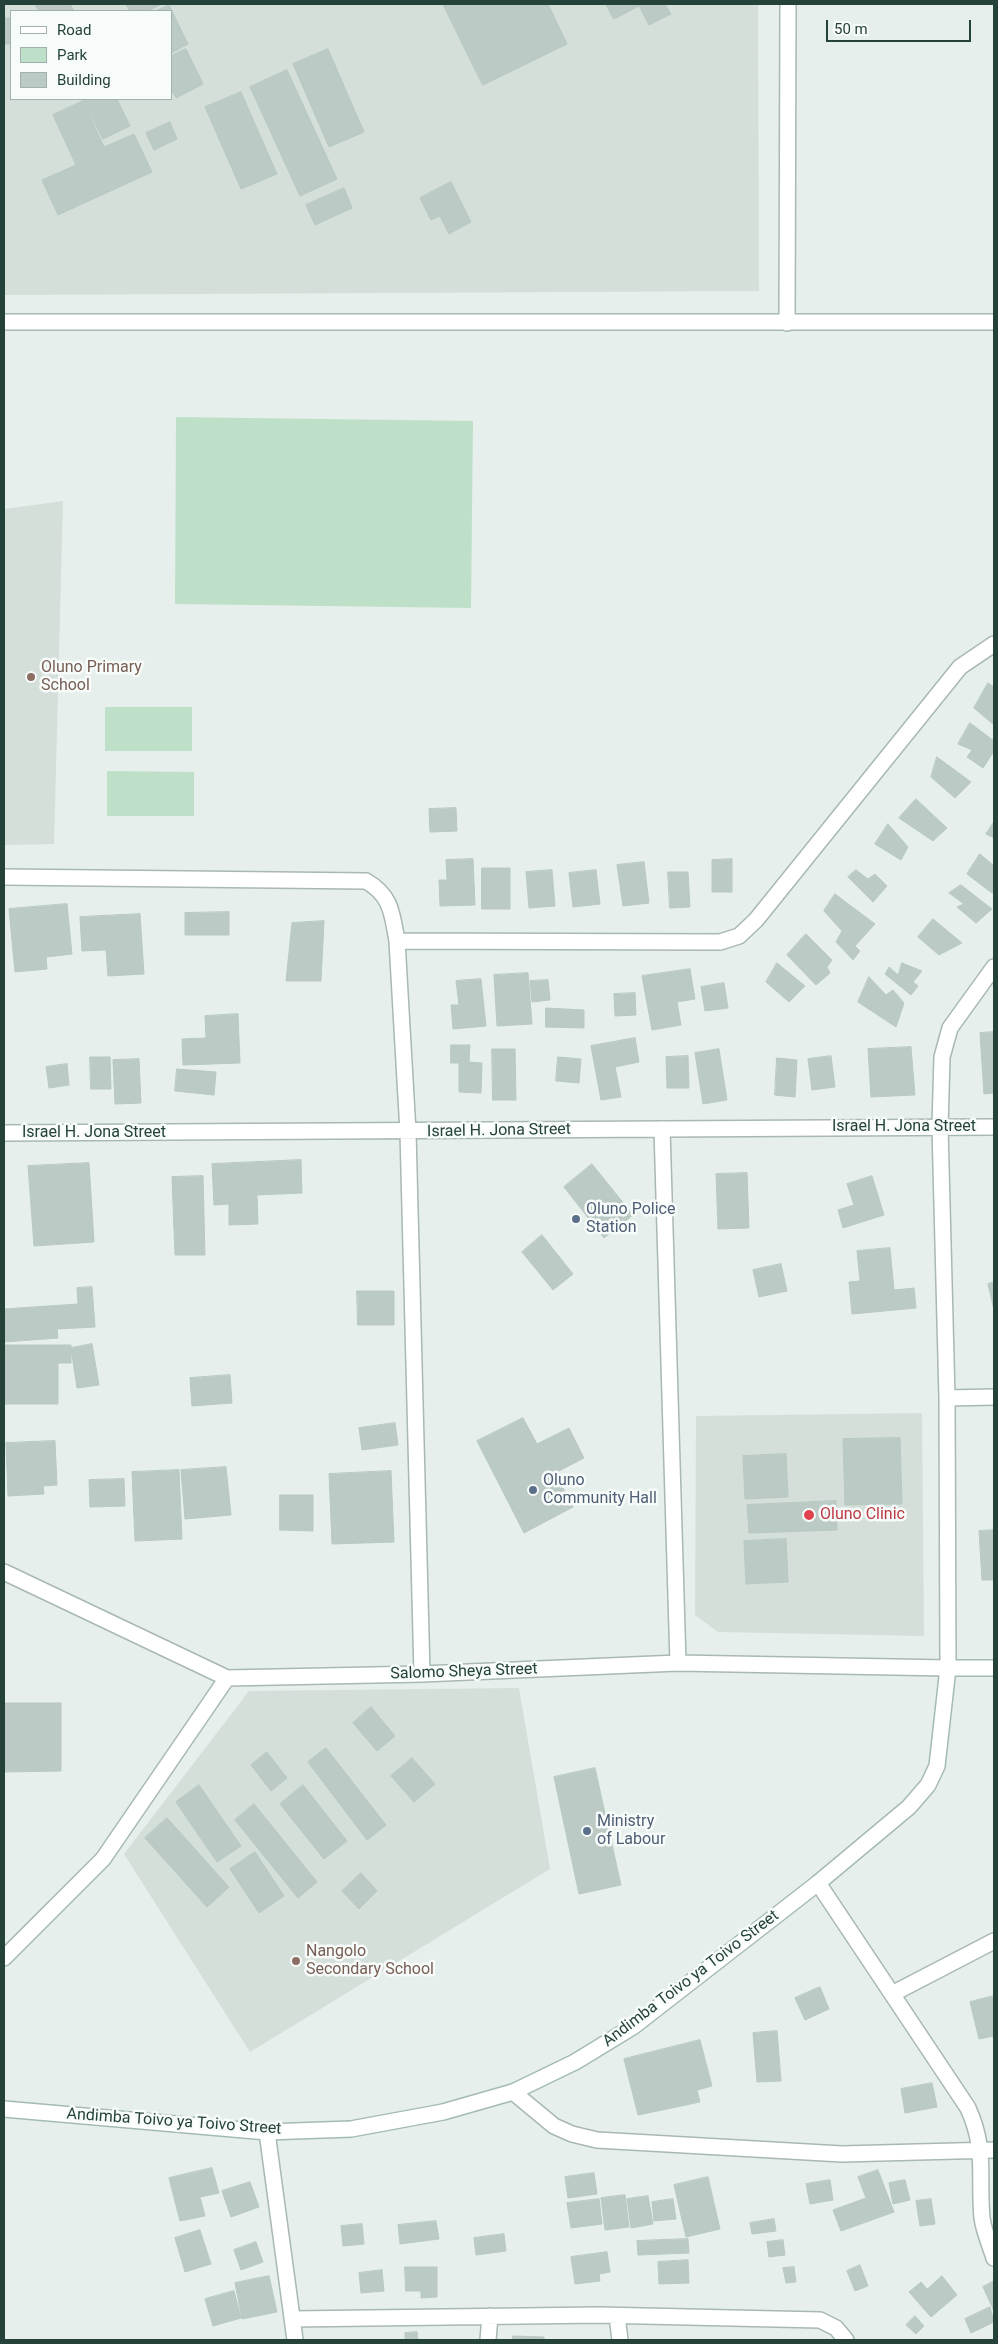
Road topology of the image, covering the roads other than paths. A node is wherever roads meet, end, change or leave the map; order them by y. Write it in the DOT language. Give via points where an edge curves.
graph roads {
  1 [pos="788,4"];
  2 [pos="4,322"];
  3 [pos="994,322"];
  4 [pos="787,323"];
  5 [pos="994,644"];
  6 [pos="4,876"];
  7 [pos="397,941"];
  8 [pos="994,966"];
  9 [pos="940,1127"];
  10 [pos="994,1127"];
  11 [pos="662,1129"];
  12 [pos="408,1132"];
  13 [pos="4,1133"];
  14 [pos="994,1397"];
  15 [pos="947,1398"];
  16 [pos="4,1572"];
  17 [pos="678,1663"];
  18 [pos="948,1668"];
  19 [pos="994,1668"];
  20 [pos="422,1674"];
  21 [pos="227,1678"];
  22 [pos="818,1883"];
  23 [pos="994,1941"];
  24 [pos="4,1958"];
  25 [pos="892,1994"];
  26 [pos="513,2092"];
  27 [pos="4,2109"];
  28 [pos="267,2132"];
  29 [pos="988,2151"];
  30 [pos="994,2258"];
  31 [pos="490,2316"];
  32 [pos="617,2316"];
  33 [pos="293,2319"];
  34 [pos="295,2340"];
  35 [pos="488,2340"];
  36 [pos="620,2340"];
  37 [pos="846,2340"];
  1 -- 4 [label="street"];
  2 -- 4 [label="street"];
  3 -- 4 [label="street"];
  5 -- 7 [label="street" via="960,667 756,920 739,936 720,942"];
  6 -- 7 [label="street" via="366,881 388,899"];
  7 -- 12 [label="street"];
  8 -- 9 [label="street, Andimba Toivo ya Toivo Street" via="950,1028 942,1057"];
  9 -- 10 [label="street, Israel H. Jona Street"];
  9 -- 11 [label="street, Israel H. Jona Street"];
  9 -- 15 [label="street, Andimba Toivo ya Toivo Street"];
  11 -- 12 [label="street, Israel H. Jona Street"];
  11 -- 17 [label="street"];
  12 -- 13 [label="street, Israel H. Jona Street"];
  12 -- 20 [label="street"];
  14 -- 15 [label="street"];
  15 -- 18 [label="street, Andimba Toivo ya Toivo Street"];
  16 -- 21 [label="street, Salomo Sheya Street"];
  17 -- 18 [label="street, Salomo Sheya Street"];
  17 -- 20 [label="street, Salomo Sheya Street"];
  18 -- 19 [label="street, Salomo Sheya Street"];
  18 -- 22 [label="street, Andimba Toivo ya Toivo Street" via="937,1766 928,1785 909,1807"];
  20 -- 21 [label="street, Salomo Sheya Street"];
  21 -- 24 [label="street" via="103,1859"];
  22 -- 25 [label="street"];
  22 -- 26 [label="street, Andimba Toivo ya Toivo Street" via="634,2026 575,2062"];
  23 -- 25 [label="street"];
  25 -- 29 [label="street" via="968,2108"];
  26 -- 28 [label="street, Andimba Toivo ya Toivo Street" via="451,2110 351,2129"];
  26 -- 29 [label="street" via="554,2126 597,2140 842,2154"];
  27 -- 28 [label="street, Andimba Toivo ya Toivo Street"];
  28 -- 33 [label="street"];
  29 -- 30 [label="street" via="982,2218"];
  31 -- 32 [label="street"];
  31 -- 33 [label="street"];
  31 -- 35 [label="street"];
  32 -- 36 [label="street"];
  32 -- 37 [label="street" via="820,2320 836,2328"];
  33 -- 34 [label="street"];
}
